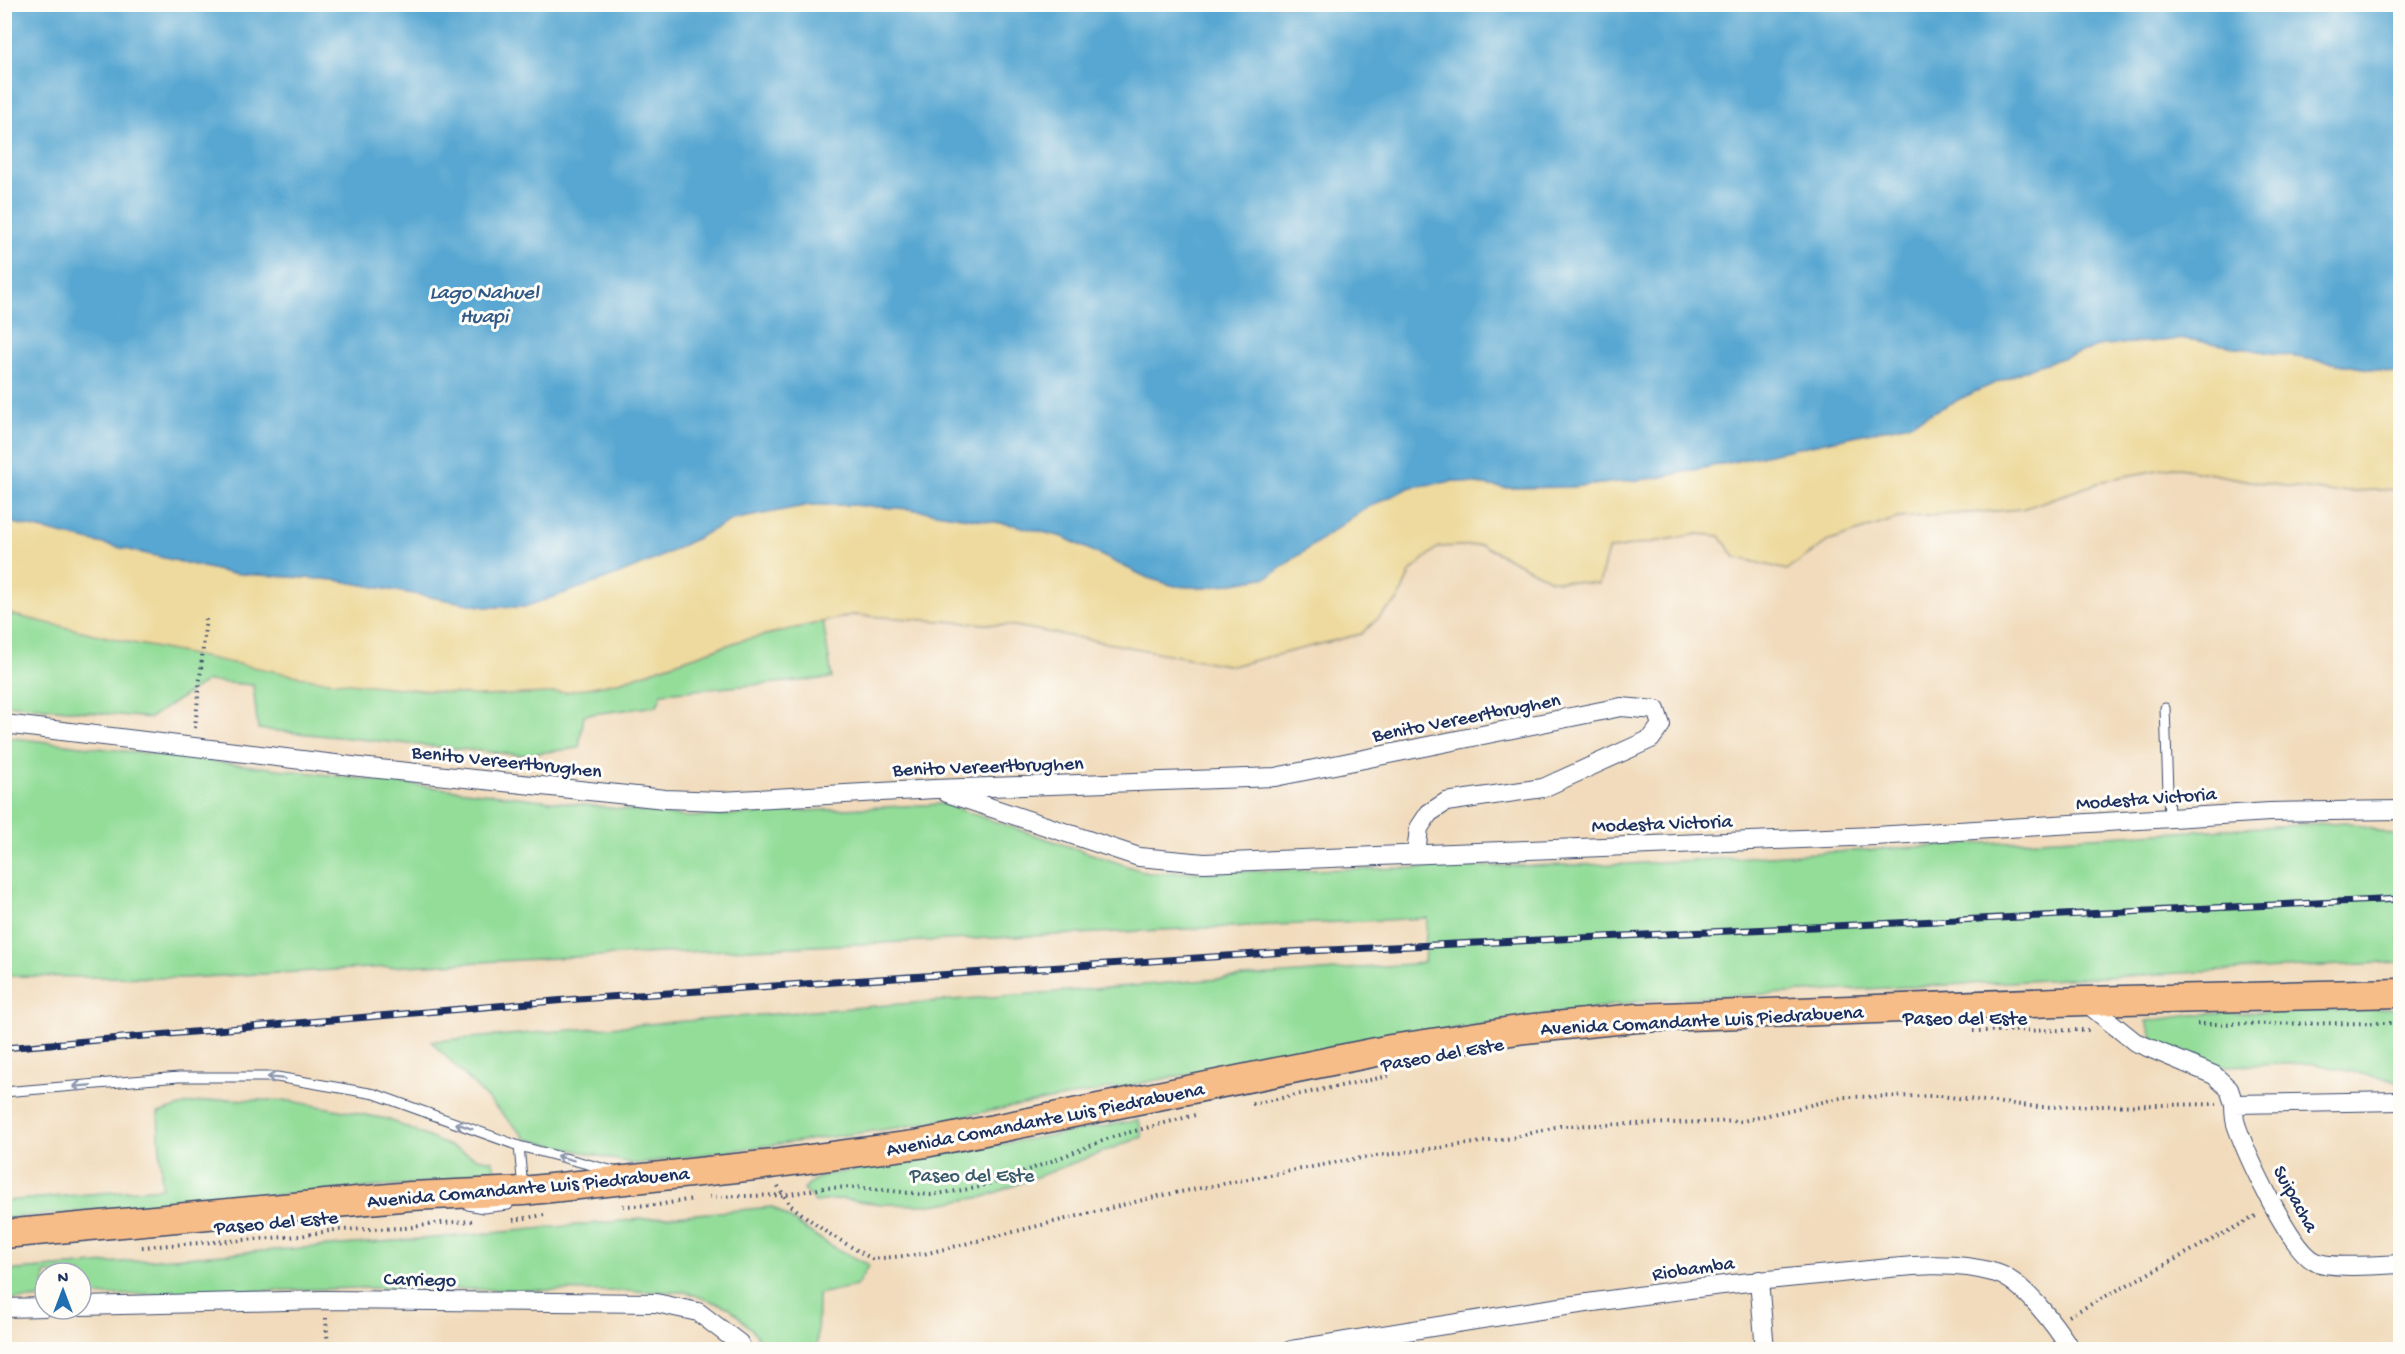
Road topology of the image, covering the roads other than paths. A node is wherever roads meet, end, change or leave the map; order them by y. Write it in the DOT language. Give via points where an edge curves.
graph roads {
  1 [pos="2165,708"];
  2 [pos="4,724"];
  3 [pos="935,789"];
  4 [pos="2400,810"];
  5 [pos="2169,819"];
  6 [pos="1416,854"];
  7 [pos="2400,993"];
  8 [pos="2084,1001"];
  9 [pos="4,1092"];
  10 [pos="2400,1101"];
  11 [pos="2234,1104"];
  12 [pos="519,1146"];
  13 [pos="642,1178"];
  14 [pos="523,1191"];
  15 [pos="4,1234"];
  16 [pos="2400,1264"];
  17 [pos="1759,1280"];
  18 [pos="93,1306"];
  19 [pos="33,1307"];
  20 [pos="4,1308"];
  21 [pos="743,1350"];
  22 [pos="1291,1350"];
  23 [pos="1765,1350"];
  24 [pos="2071,1350"];
  1 -- 5 [label="lane"];
  2 -- 3 [label="street, Benito Vereertbrughen" via="665,799 721,801"];
  3 -- 6 [label="street, Modesta Victoria" via="1139,857 1204,863"];
  3 -- 6 [label="street, Benito Vereertbrughen" via="1275,777 1621,707 1656,711 1661,725 1651,740 1543,789 1446,802 1429,813 1419,828"];
  4 -- 5 [label="street, Modesta Victoria" via="2270,812"];
  5 -- 6 [label="street, Modesta Victoria" via="1875,836"];
  7 -- 8 [label="main road, Avenida Comandante Luis Piedrabuena"];
  8 -- 11 [label="street" via="2135,1042 2214,1075 2229,1089"];
  8 -- 13 [label="main road, Avenida Comandante Luis Piedrabuena" via="1637,1018 1526,1029 1390,1049 920,1144"];
  12 -- 9 [label="lane, one-way" via="375,1094 277,1077 178,1077"];
  10 -- 11 [label="street"];
  11 -- 16 [label="street, Suipacha" via="2236,1125 2299,1248 2315,1262"];
  13 -- 12 [label="lane, one-way"];
  12 -- 14 [label="lane"];
  13 -- 14 [label="main road, Avenida Comandante Luis Piedrabuena"];
  14 -- 15 [label="main road, Avenida Comandante Luis Piedrabuena" via="411,1196"];
  17 -- 22 [label="street, Riobamba"];
  17 -- 23 [label="street"];
  17 -- 24 [label="street, Riobamba" via="1919,1266 1965,1267 1998,1273 2023,1291 2055,1324"];
  18 -- 21 [label="street, Carriego" via="324,1300 656,1303 698,1312"];
  19 -- 20 [label="street"];
}
